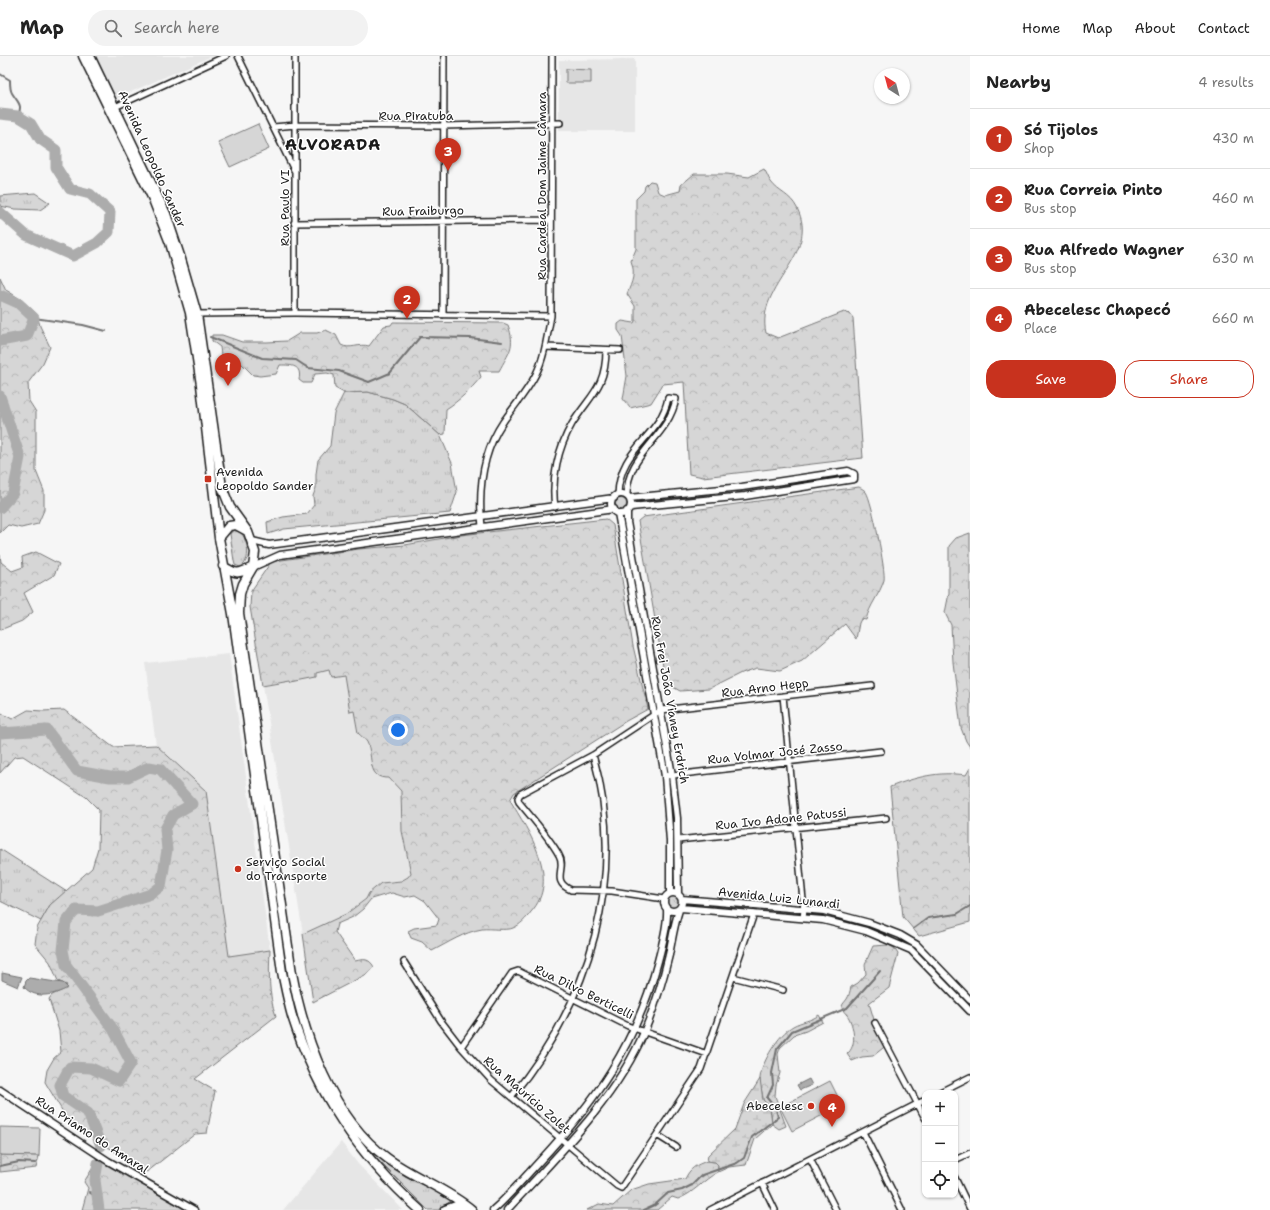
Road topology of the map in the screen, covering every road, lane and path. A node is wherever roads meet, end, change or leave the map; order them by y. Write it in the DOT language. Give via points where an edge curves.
graph roads {
  1 [pos="83,56"];
  2 [pos="90,56"];
  3 [pos="226,56"];
  4 [pos="238,56"];
  5 [pos="295,56"];
  6 [pos="444,56"];
  7 [pos="552,56"];
  8 [pos="116,107"];
  9 [pos="552,123"];
  10 [pos="560,123"];
  11 [pos="296,125"];
  12 [pos="443,126"];
  13 [pos="273,127"];
  14 [pos="295,172"];
  15 [pos="443,220"];
  16 [pos="552,220"];
  17 [pos="294,223"];
  18 [pos="295,313"];
  19 [pos="197,314"];
  20 [pos="443,315"];
  21 [pos="551,316"];
  22 [pos="546,347"];
  23 [pos="606,350"];
  24 [pos="620,350"];
  25 [pos="616,496"];
  26 [pos="628,497"];
  27 [pos="555,507"];
  28 [pos="629,509"];
  29 [pos="616,511"];
  30 [pos="481,517"];
  31 [pos="482,527"];
  32 [pos="248,532"];
  33 [pos="218,538"];
  34 [pos="252,541"];
  35 [pos="223,566"];
  36 [pos="253,567"];
  37 [pos="872,686"];
  38 [pos="782,696"];
  39 [pos="661,710"];
  40 [pos="654,714"];
  41 [pos="881,751"];
  42 [pos="593,755"];
  43 [pos="789,762"];
  44 [pos="672,775"];
  45 [pos="665,776"];
  46 [pos="886,818"];
  47 [pos="796,828"];
  48 [pos="678,840"];
  49 [pos="603,890"];
  50 [pos="670,893"];
  51 [pos="680,897"];
  52 [pos="664,899"];
  53 [pos="680,909"];
  54 [pos="667,910"];
  55 [pos="804,910"];
  56 [pos="754,914"];
  57 [pos="803,918"];
  58 [pos="916,945"];
  59 [pos="911,950"];
  60 [pos="404,962"];
  61 [pos="733,977"];
  62 [pos="783,990"];
  63 [pos="574,999"];
  64 [pos="970,1000"];
  65 [pos="970,1011"];
  66 [pos="876,1023"];
  67 [pos="635,1028"];
  68 [pos="644,1031"];
  69 [pos="461,1047"];
  70 [pos="707,1054"];
  71 [pos="970,1077"];
  72 [pos="0,1090"];
  73 [pos="944,1090"];
  74 [pos="511,1097"];
  75 [pos="922,1101"];
  76 [pos="918,1103"];
  77 [pos="922,1112"];
  78 [pos="863,1132"];
  79 [pos="657,1135"];
  80 [pos="561,1138"];
  81 [pos="568,1144"];
  82 [pos="676,1147"];
  83 [pos="970,1153"];
  84 [pos="810,1159"];
  85 [pos="958,1159"];
  86 [pos="762,1183"];
  87 [pos="958,1184"];
  88 [pos="470,1209"];
  89 [pos="970,1209"];
  90 [pos="194,1210"];
  91 [pos="420,1210"];
  92 [pos="444,1210"];
  93 [pos="493,1210"];
  94 [pos="507,1210"];
  95 [pos="710,1210"];
  96 [pos="775,1210"];
  97 [pos="836,1210"];
  98 [pos="902,1210"];
  1 -- 33 [label="highway, Avenida Leopoldo Sander" via="152,197 170,243 190,313 201,384"];
  2 -- 8 [label="highway, Avenida Leopoldo Sander"];
  3 -- 8 [label="street"];
  4 -- 13 [label="street"];
  5 -- 11 [label="street, Rua Paulo VI"];
  6 -- 12 [label="street"];
  7 -- 9 [label="street, Rua Cardeal Dom Jaime Câmara"];
  8 -- 19 [label="highway, Avenida Leopoldo Sander" via="166,214"];
  9 -- 10 [label="street, Rua Piratuba"];
  9 -- 12 [label="street, Rua Piratuba"];
  9 -- 16 [label="street, Rua Cardeal Dom Jaime Câmara"];
  11 -- 12 [label="street, Rua Piratuba"];
  11 -- 13 [label="street, Rua Piratuba"];
  11 -- 14 [label="street, Rua Paulo VI"];
  12 -- 15 [label="street"];
  13 -- 14 [label="street"];
  14 -- 17 [label="street, Rua Paulo VI"];
  15 -- 16 [label="street, Rua Fraiburgo"];
  15 -- 17 [label="street, Rua Fraiburgo"];
  15 -- 20 [label="street"];
  16 -- 21 [label="street, Rua Cardeal Dom Jaime Câmara"];
  17 -- 18 [label="street, Rua Paulo VI"];
  18 -- 19 [label="street"];
  18 -- 20 [label="street"];
  19 -- 32 [label="highway, Avenida Leopoldo Sander" via="222,487 230,507"];
  20 -- 21 [label="street"];
  21 -- 22 [label="street, Rua Cardeal Dom Jaime Câmara"];
  22 -- 23 [label="street"];
  22 -- 30 [label="street, Rua Cardeal Dom Jaime Câmara" via="531,383 503,422 490,448 482,475"];
  23 -- 24 [label="street"];
  23 -- 27 [label="street" via="605,370 600,385 572,424 561,450 555,477"];
  25 -- 26 [label="street"];
  25 -- 26 [label="street" via="623,467 661,417 668,398 676,399 668,421 631,470 627,483"];
  25 -- 27 [label="street"];
  25 -- 29 [label="street, Rua Frei João Vianey Erdrich" via="612,504"];
  26 -- 28 [label="street, Rua Frei João Vianey Erdrich"];
  26 -- 28 [label="street" via="742,487 848,471 854,474 854,479 745,496"];
  27 -- 30 [label="street"];
  28 -- 29 [label="street"];
  28 -- 39 [label="street, Rua Frei João Vianey Erdrich"];
  29 -- 31 [label="street"];
  29 -- 40 [label="street, Rua Frei João Vianey Erdrich"];
  30 -- 31 [label="street, Rua Cardeal Dom Jaime Câmara"];
  30 -- 34 [label="street" via="269,545"];
  31 -- 36 [label="street" via="280,555"];
  32 -- 33 [label="highway" via="236,525 228,526"];
  32 -- 34 [label="highway, Avenida Leopoldo Sander"];
  33 -- 35 [label="highway, Avenida Leopoldo Sander"];
  34 -- 36 [label="highway, Avenida Leopoldo Sander" via="255,552"];
  35 -- 36 [label="highway" via="234,573"];
  35 -- 91 [label="highway, Avenida Leopoldo Sander" via="246,709 282,972 292,1015 315,1075 332,1108 393,1186"];
  36 -- 88 [label="highway" via="242,584 239,613 292,973 307,1034 333,1093 370,1145 398,1166 444,1189"];
  37 -- 38 [label="street, Rua Arno Hepp"];
  38 -- 39 [label="street, Rua Arno Hepp"];
  38 -- 43 [label="street"];
  39 -- 40 [label="street"];
  39 -- 44 [label="street, Rua Frei João Vianey Erdrich"];
  40 -- 42 [label="street"];
  40 -- 45 [label="street, Rua Frei João Vianey Erdrich"];
  41 -- 43 [label="street, Rua Volmar José Zasso"];
  42 -- 49 [label="street" via="605,823 606,857"];
  42 -- 49 [label="street" via="520,794 518,798 560,856 561,884 571,890"];
  43 -- 44 [label="street, Rua Volmar José Zasso"];
  43 -- 47 [label="street"];
  44 -- 45 [label="street, Rua Volmar José Zasso"];
  44 -- 48 [label="street, Rua Frei João Vianey Erdrich"];
  45 -- 50 [label="street, Rua Frei João Vianey Erdrich" via="670,841"];
  46 -- 47 [label="street, Rua Ivo Adone Patussi"];
  47 -- 48 [label="street, Rua Ivo Adone Patussi"];
  47 -- 55 [label="street"];
  48 -- 51 [label="street, Rua Frei João Vianey Erdrich"];
  49 -- 52 [label="street"];
  49 -- 63 [label="street" via="593,946"];
  50 -- 51 [label="street"];
  50 -- 52 [label="street"];
  51 -- 53 [label="street"];
  51 -- 55 [label="street, Avenida Luiz Lunardi"];
  52 -- 54 [label="street"];
  53 -- 54 [label="street" via="673,912"];
  53 -- 56 [label="street, Avenida Luiz Lunardi"];
  53 -- 68 [label="street" via="664,973"];
  54 -- 67 [label="street" via="656,970"];
  55 -- 57 [label="street"];
  55 -- 58 [label="street, Avenida Luiz Lunardi" via="824,911 861,920 900,935"];
  56 -- 57 [label="street, Avenida Luiz Lunardi"];
  56 -- 61 [label="street"];
  57 -- 59 [label="street, Avenida Luiz Lunardi" via="852,926"];
  58 -- 59 [label="street"];
  58 -- 64 [label="street, Avenida Luiz Lunardi"];
  59 -- 65 [label="street"];
  60 -- 69 [label="street, Rua Maurício Zolet" via="431,1007"];
  61 -- 62 [label="street"];
  61 -- 70 [label="street"];
  63 -- 67 [label="street, Rua Dilvo Berticelli"];
  63 -- 69 [label="street, Rua Dilvo Berticelli" via="524,973 514,971"];
  63 -- 74 [label="street" via="546,1050"];
  66 -- 76 [label="street"];
  67 -- 68 [label="street, Rua Dilvo Berticelli"];
  67 -- 80 [label="street" via="608,1077"];
  68 -- 70 [label="street, Rua Dilvo Berticelli"];
  68 -- 81 [label="street" via="626,1066"];
  69 -- 74 [label="street, Rua Maurício Zolet" via="491,1080"];
  70 -- 79 [label="street" via="692,1083"];
  71 -- 73 [label="street"];
  72 -- 90 [label="street, Rua Priamo do Amaral" via="108,1161"];
  74 -- 80 [label="street, Rua Maurício Zolet"];
  75 -- 76 [label="street"];
  76 -- 77 [label="street"];
  76 -- 78 [label="street"];
  78 -- 84 [label="street"];
  78 -- 98 [label="street"];
  79 -- 81 [label="street, Rua Maurício Zolet" via="621,1188"];
  79 -- 82 [label="street"];
  80 -- 81 [label="street, Rua Maurício Zolet"];
  80 -- 93 [label="street"];
  81 -- 94 [label="street"];
  83 -- 85 [label="street"];
  84 -- 86 [label="street"];
  84 -- 97 [label="street"];
  86 -- 95 [label="street"];
  86 -- 96 [label="street"];
  87 -- 89 [label="street"];
  88 -- 92 [label="highway" via="456,1206"];
}
